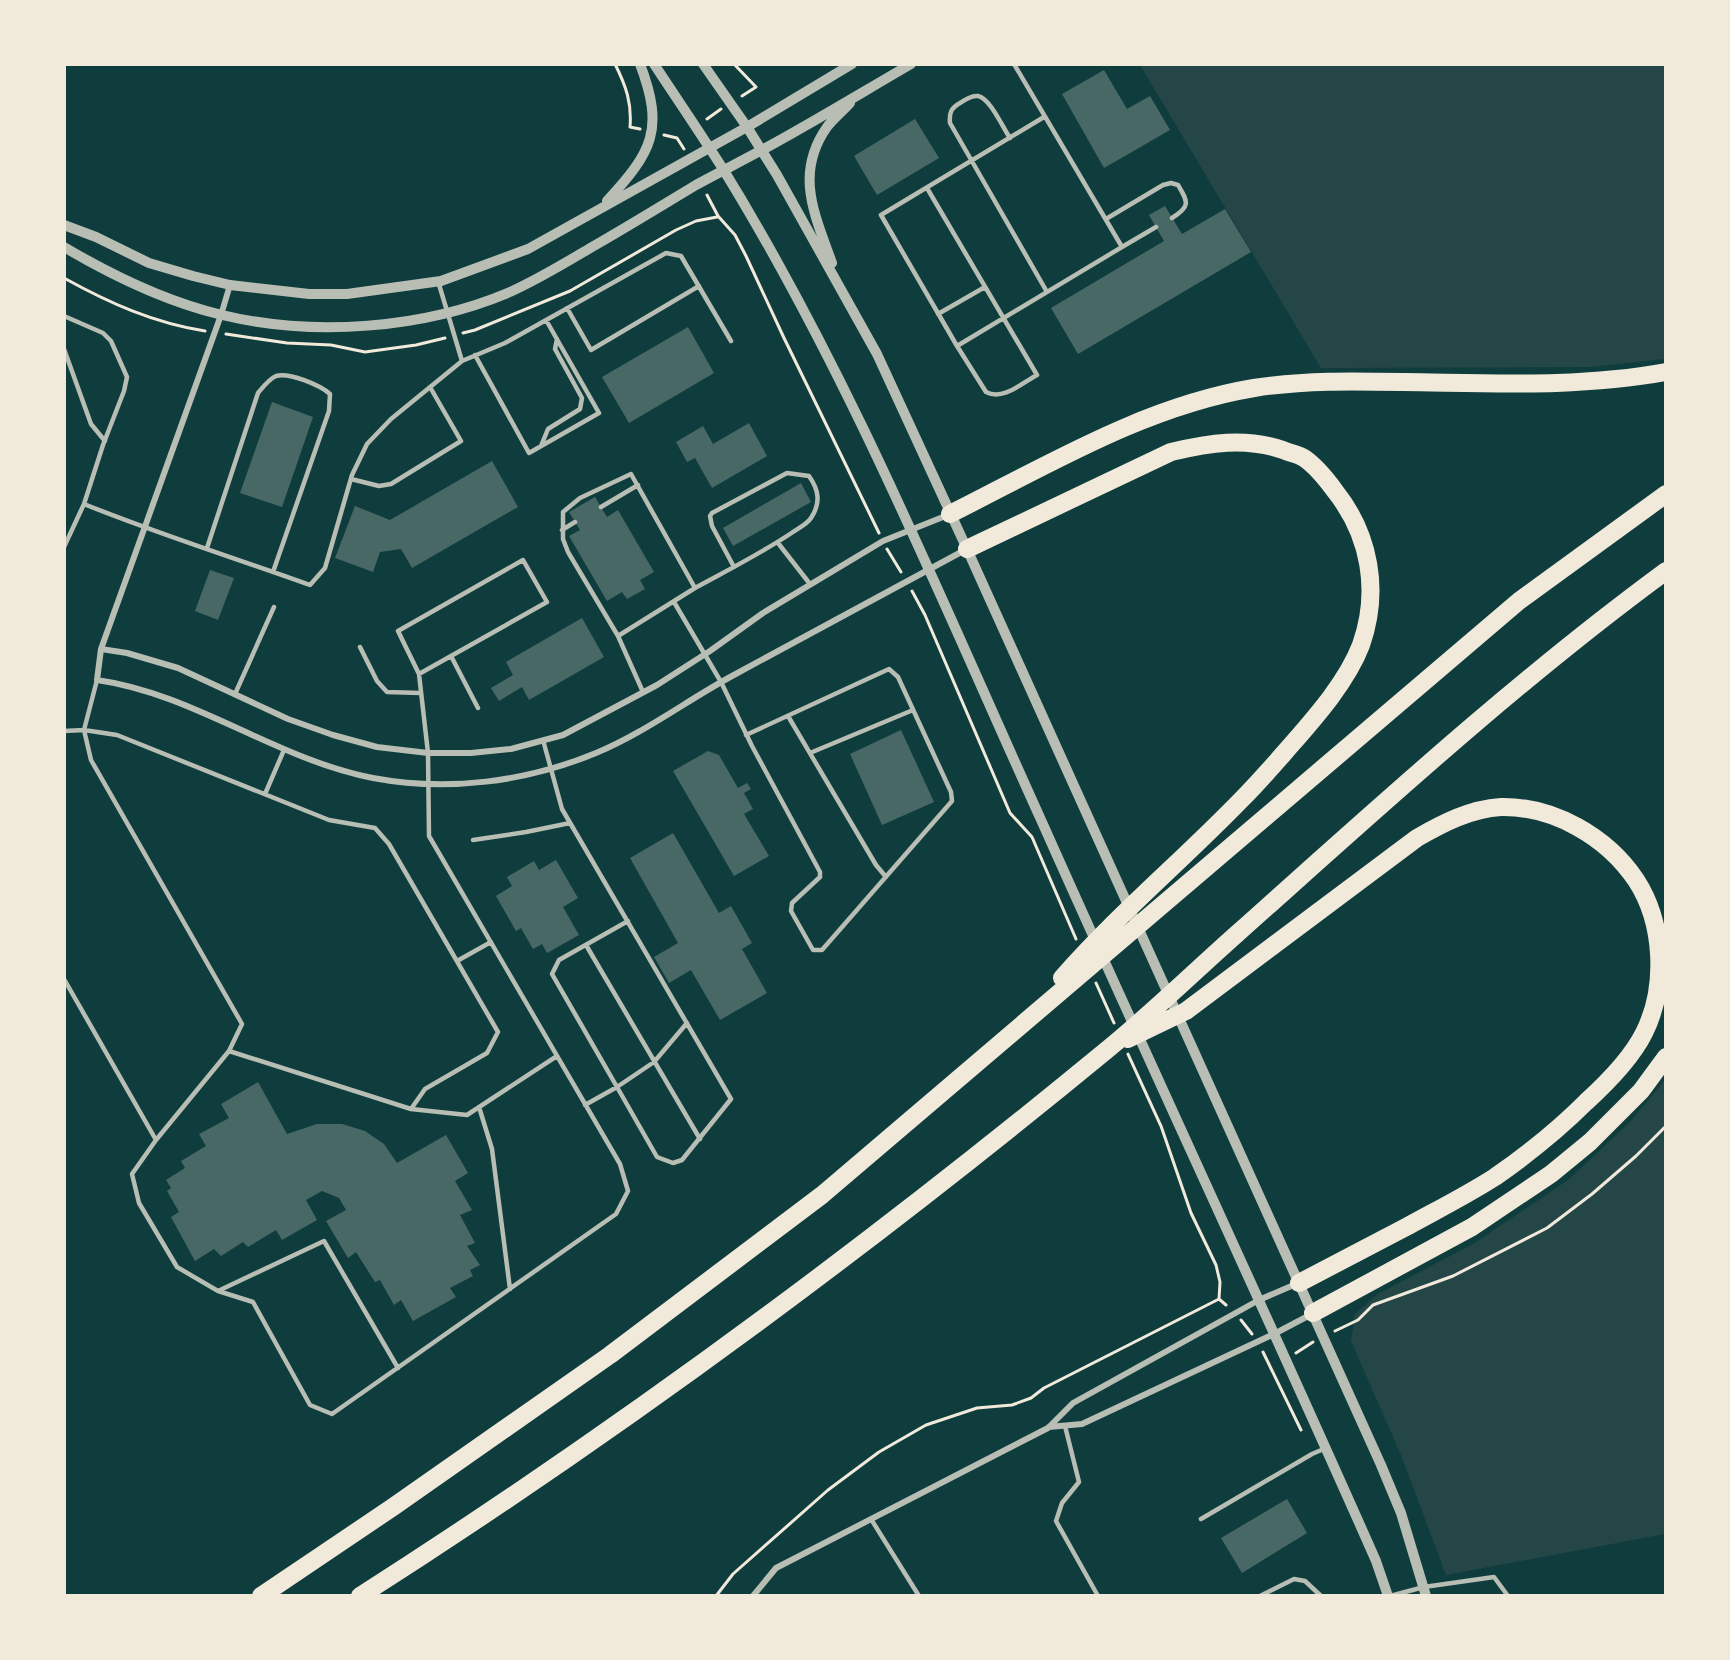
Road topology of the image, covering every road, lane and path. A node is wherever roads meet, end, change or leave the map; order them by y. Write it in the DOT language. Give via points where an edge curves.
graph roads {
  1 [pos="615,64"];
  2 [pos="640,64"];
  3 [pos="654,64"];
  4 [pos="703,64"];
  5 [pos="852,64"];
  6 [pos="911,64"];
  7 [pos="1014,64"];
  8 [pos="859,94"];
  9 [pos="1044,117"];
  10 [pos="747,127"];
  11 [pos="652,132"];
  12 [pos="1010,138"];
  13 [pos="709,149"];
  14 [pos="761,151"];
  15 [pos="690,159"];
  16 [pos="971,161"];
  17 [pos="723,170"];
  18 [pos="701,182"];
  19 [pos="927,188"];
  20 [pos="600,209"];
  21 [pos="1172,218"];
  22 [pos="1106,219"];
  23 [pos="64,225"];
  24 [pos="1156,227"];
  25 [pos="64,247"];
  26 [pos="1122,247"];
  27 [pos="438,281"];
  28 [pos="230,285"];
  29 [pos="699,286"];
  30 [pos="985,287"];
  31 [pos="842,292"];
  32 [pos="1047,292"];
  33 [pos="567,308"];
  34 [pos="446,312"];
  35 [pos="938,314"];
  36 [pos="221,315"];
  37 [pos="64,316"];
  38 [pos="1004,318"];
  39 [pos="546,320"];
  40 [pos="557,338"];
  41 [pos="731,341"];
  42 [pos="957,346"];
  43 [pos="64,349"];
  44 [pos="475,355"];
  45 [pos="462,361"];
  46 [pos="1665,372"];
  47 [pos="430,387"];
  48 [pos="105,441"];
  49 [pos="541,446"];
  50 [pos="351,479"];
  51 [pos="638,485"];
  52 [pos="1665,494"];
  53 [pos="84,504"];
  54 [pos="601,507"];
  55 [pos="950,514"];
  56 [pos="575,522"];
  57 [pos="144,528"];
  58 [pos="909,529"];
  59 [pos="562,530"];
  60 [pos="883,541"];
  61 [pos="778,543"];
  62 [pos="64,547"];
  63 [pos="207,548"];
  64 [pos="967,549"];
  65 [pos="734,567"];
  66 [pos="928,570"];
  67 [pos="1665,571"];
  68 [pos="273,572"];
  69 [pos="907,582"];
  70 [pos="810,584"];
  71 [pos="696,588"];
  72 [pos="674,602"];
  73 [pos="274,607"];
  74 [pos="618,636"];
  75 [pos="360,647"];
  76 [pos="101,649"];
  77 [pos="704,654"];
  78 [pos="451,656"];
  79 [pos="419,674"];
  80 [pos="97,680"];
  81 [pos="721,682"];
  82 [pos="643,692"];
  83 [pos="420,693"];
  84 [pos="236,694"];
  85 [pos="478,708"];
  86 [pos="913,710"];
  87 [pos="788,716"];
  88 [pos="84,730"];
  89 [pos="64,731"];
  90 [pos="747,735"];
  91 [pos="543,740"];
  92 [pos="284,750"];
  93 [pos="429,753"];
  94 [pos="810,753"];
  95 [pos="552,769"];
  96 [pos="428,784"];
  97 [pos="265,794"];
  98 [pos="570,823"];
  99 [pos="472,840"];
  100 [pos="886,877"];
  101 [pos="628,921"];
  102 [pos="491,942"];
  103 [pos="586,945"];
  104 [pos="1080,948"];
  105 [pos="457,961"];
  106 [pos="64,979"];
  107 [pos="1094,979"];
  108 [pos="687,1023"];
  109 [pos="1019,1027"];
  110 [pos="1114,1039"];
  111 [pos="229,1051"];
  112 [pos="1128,1052"];
  113 [pos="557,1056"];
  114 [pos="1665,1057"];
  115 [pos="654,1062"];
  116 [pos="617,1087"];
  117 [pos="585,1105"];
  118 [pos="479,1107"];
  119 [pos="411,1109"];
  120 [pos="1665,1126"];
  121 [pos="700,1139"];
  122 [pos="156,1140"];
  123 [pos="1299,1283"];
  124 [pos="510,1289"];
  125 [pos="218,1291"];
  126 [pos="1219,1299"];
  127 [pos="1259,1300"];
  128 [pos="1313,1313"];
  129 [pos="1235,1314"];
  130 [pos="1274,1334"];
  131 [pos="1324,1336"];
  132 [pos="1258,1342"];
  133 [pos="1285,1359"];
  134 [pos="398,1368"];
  135 [pos="1271,1369"];
  136 [pos="1065,1426"];
  137 [pos="1048,1428"];
  138 [pos="1326,1448"];
  139 [pos="1312,1455"];
  140 [pos="872,1519"];
  141 [pos="1201,1519"];
  142 [pos="1425,1591"];
  143 [pos="261,1596"];
  144 [pos="360,1596"];
  145 [pos="716,1596"];
  146 [pos="753,1596"];
  147 [pos="919,1596"];
  148 [pos="1098,1596"];
  149 [pos="1260,1596"];
  150 [pos="1321,1596"];
  151 [pos="1389,1596"];
  152 [pos="1508,1596"];
  1 -- 11 [label="path" via="630,98 630,127"];
  2 -- 11 [label="street" via="653,114"];
  3 -- 13 [label="street"];
  4 -- 10 [label="street"];
  5 -- 10 [label="street"];
  6 -- 8 [label="street"];
  7 -- 9 [label="lane"];
  8 -- 14 [label="street"];
  8 -- 31 [label="street" via="828,126 809,172 811,203"];
  9 -- 12 [label="lane"];
  9 -- 22 [label="lane"];
  10 -- 13 [label="street"];
  10 -- 14 [label="street"];
  11 -- 15 [label="path" via="677,138"];
  11 -- 20 [label="street" via="632,174"];
  12 -- 16 [label="lane"];
  12 -- 16 [label="lane" via="986,100 971,97 953,107 950,123"];
  13 -- 15 [label="street"];
  13 -- 17 [label="street"];
  14 -- 17 [label="street"];
  14 -- 31 [label="street"];
  15 -- 20 [label="street"];
  16 -- 19 [label="lane"];
  16 -- 32 [label="lane"];
  17 -- 18 [label="street"];
  17 -- 58 [label="street" via="831,366"];
  18 -- 34 [label="street" via="541,277"];
  18 -- 60 [label="path" via="718,216 735,235 746,256"];
  19 -- 30 [label="lane"];
  19 -- 35 [label="lane" via="881,215"];
  20 -- 27 [label="street" via="528,249"];
  21 -- 22 [label="lane" via="1184,210 1186,198 1178,185 1171,183"];
  22 -- 26 [label="lane"];
  23 -- 28 [label="street" via="149,263"];
  24 -- 26 [label="lane"];
  25 -- 36 [label="street" via="135,284"];
  26 -- 32 [label="lane"];
  27 -- 28 [label="street" via="347,294"];
  27 -- 34 [label="lane"];
  28 -- 36 [label="street"];
  29 -- 33 [label="lane" via="681,256 666,253"];
  29 -- 33 [label="lane" via="591,350"];
  29 -- 41 [label="lane"];
  30 -- 35 [label="lane"];
  30 -- 38 [label="lane"];
  31 -- 55 [label="street" via="877,354"];
  32 -- 38 [label="lane"];
  33 -- 39 [label="lane"];
  34 -- 36 [label="street" via="392,324 351,327 271,324"];
  34 -- 45 [label="lane"];
  35 -- 42 [label="lane"];
  36 -- 57 [label="street"];
  37 -- 48 [label="lane" via="103,333 111,341 127,377"];
  38 -- 42 [label="lane"];
  38 -- 42 [label="lane" via="1037,375 994,396 986,392"];
  39 -- 40 [label="lane"];
  39 -- 44 [label="lane"];
  40 -- 49 [label="lane" via="555,349 582,398 580,409 548,429"];
  40 -- 49 [label="lane" via="599,413"];
  43 -- 48 [label="lane" via="91,424"];
  44 -- 45 [label="lane"];
  44 -- 49 [label="lane" via="529,453"];
  45 -- 47 [label="lane"];
  46 -- 55 [label="highway" via="1629,379 1549,384 1323,380 1234,392 1138,421"];
  47 -- 50 [label="lane" via="368,444"];
  47 -- 50 [label="lane" via="461,441 391,484 379,486"];
  48 -- 53 [label="lane"];
  50 -- 68 [label="lane" via="325,568 310,585"];
  51 -- 54 [label="lane"];
  51 -- 59 [label="lane" via="631,474 572,503 563,512"];
  51 -- 71 [label="lane"];
  52 -- 109 [label="highway" via="1519,601"];
  53 -- 57 [label="lane"];
  53 -- 62 [label="lane"];
  55 -- 58 [label="street"];
  55 -- 64 [label="street"];
  56 -- 59 [label="lane"];
  57 -- 63 [label="lane"];
  57 -- 76 [label="street"];
  58 -- 60 [label="street"];
  58 -- 66 [label="street"];
  59 -- 74 [label="lane" via="568,552"];
  60 -- 69 [label="path"];
  60 -- 70 [label="street"];
  61 -- 65 [label="lane"];
  61 -- 65 [label="lane" via="810,521 818,504 817,486 809,476 787,473 712,513 712,526"];
  61 -- 70 [label="lane"];
  63 -- 68 [label="lane"];
  63 -- 68 [label="lane" via="258,393 276,376 286,375 323,387 330,394 329,411"];
  64 -- 66 [label="street"];
  64 -- 109 [label="highway" via="1171,452 1239,441 1270,446 1304,458 1327,480 1358,530 1368,554 1372,587 1360,646 1311,723 1243,798 1092,944"];
  64 -- 123 [label="street"];
  65 -- 71 [label="lane"];
  66 -- 69 [label="street"];
  66 -- 127 [label="street"];
  67 -- 110 [label="highway" via="1444,749"];
  69 -- 81 [label="street"];
  69 -- 104 [label="path" via="1010,813 1032,837"];
  70 -- 77 [label="street"];
  71 -- 72 [label="lane"];
  72 -- 74 [label="lane"];
  72 -- 77 [label="lane"];
  73 -- 84 [label="lane"];
  74 -- 82 [label="lane"];
  75 -- 83 [label="lane" via="387,692"];
  76 -- 80 [label="street"];
  76 -- 84 [label="street" via="161,663"];
  77 -- 81 [label="lane"];
  77 -- 82 [label="street"];
  78 -- 79 [label="lane"];
  78 -- 79 [label="lane" via="547,602 523,560 398,631"];
  78 -- 85 [label="lane"];
  79 -- 83 [label="lane"];
  80 -- 88 [label="lane"];
  80 -- 92 [label="street" via="173,699"];
  81 -- 90 [label="lane"];
  81 -- 95 [label="street" via="638,732"];
  82 -- 91 [label="street" via="563,735"];
  83 -- 93 [label="lane"];
  84 -- 93 [label="street" via="333,735 377,747"];
  86 -- 87 [label="lane" via="898,677 889,669"];
  86 -- 94 [label="lane"];
  86 -- 100 [label="lane" via="952,801"];
  87 -- 90 [label="lane"];
  87 -- 94 [label="lane"];
  88 -- 89 [label="lane"];
  88 -- 97 [label="lane" via="117,735"];
  88 -- 111 [label="lane" via="91,760 242,1024"];
  90 -- 100 [label="lane" via="820,872 820,877 792,903 791,911 813,950 822,950"];
  91 -- 93 [label="street" via="501,750"];
  91 -- 95 [label="lane"];
  92 -- 96 [label="street" via="373,778"];
  92 -- 97 [label="lane"];
  93 -- 96 [label="lane"];
  94 -- 100 [label="lane"];
  95 -- 96 [label="street" via="506,780"];
  95 -- 98 [label="lane" via="562,809"];
  96 -- 102 [label="lane" via="429,836"];
  97 -- 105 [label="lane" via="329,820 375,828 389,844"];
  98 -- 99 [label="lane"];
  98 -- 101 [label="lane"];
  101 -- 103 [label="lane"];
  101 -- 108 [label="lane"];
  102 -- 105 [label="lane"];
  102 -- 113 [label="lane"];
  103 -- 115 [label="lane"];
  103 -- 116 [label="lane" via="559,960 552,974"];
  105 -- 119 [label="lane" via="498,1032 487,1053 425,1089"];
  106 -- 122 [label="lane"];
  107 -- 110 [label="path"];
  108 -- 115 [label="lane"];
  108 -- 121 [label="lane" via="731,1099"];
  109 -- 143 [label="highway" via="822,1195 638,1334"];
  110 -- 123 [label="highway" via="1186,1011 1417,838 1471,812 1502,807 1560,818 1596,838 1636,880 1658,940 1659,978 1645,1032 1627,1059 1568,1120 1493,1178"];
  110 -- 144 [label="highway" via="885,1227 682,1377"];
  111 -- 119 [label="lane"];
  111 -- 122 [label="lane"];
  112 -- 126 [label="path" via="1216,1264"];
  113 -- 117 [label="lane"];
  113 -- 118 [label="lane"];
  114 -- 128 [label="highway" via="1641,1091 1551,1174 1472,1227"];
  115 -- 116 [label="lane"];
  115 -- 121 [label="lane"];
  116 -- 117 [label="lane"];
  116 -- 121 [label="lane" via="657,1157 672,1163 682,1160"];
  117 -- 124 [label="lane" via="620,1164 628,1191 616,1214"];
  118 -- 119 [label="lane" via="467,1115"];
  118 -- 124 [label="lane" via="492,1149"];
  120 -- 131 [label="path" via="1619,1171 1547,1228 1453,1276 1373,1305 1358,1320"];
  122 -- 125 [label="lane" via="132,1174 139,1203 177,1267"];
  123 -- 127 [label="street"];
  123 -- 128 [label="street"];
  124 -- 134 [label="lane"];
  125 -- 134 [label="lane" via="253,1302 310,1405 332,1414"];
  125 -- 134 [label="lane" via="324,1241"];
  126 -- 129 [label="path"];
  126 -- 145 [label="path" via="1031,1398 1012,1405 977,1408 926,1425 879,1452 828,1490 733,1574"];
  127 -- 129 [label="street"];
  127 -- 130 [label="street"];
  128 -- 130 [label="street"];
  128 -- 131 [label="street"];
  129 -- 132 [label="path"];
  129 -- 137 [label="street" via="1073,1403"];
  130 -- 132 [label="street"];
  130 -- 133 [label="street"];
  131 -- 133 [label="path"];
  131 -- 142 [label="street" via="1401,1513"];
  132 -- 135 [label="path"];
  132 -- 136 [label="street" via="1082,1424"];
  133 -- 135 [label="path"];
  133 -- 138 [label="street"];
  135 -- 139 [label="path"];
  136 -- 137 [label="street"];
  136 -- 148 [label="lane" via="1079,1482 1062,1503 1056,1521"];
  137 -- 140 [label="street"];
  138 -- 139 [label="lane"];
  138 -- 151 [label="street"];
  139 -- 141 [label="lane"];
  140 -- 146 [label="street" via="776,1568"];
  140 -- 147 [label="lane"];
  142 -- 151 [label="lane"];
  142 -- 152 [label="lane" via="1494,1577"];
  149 -- 150 [label="lane" via="1294,1579 1305,1581"];
}
